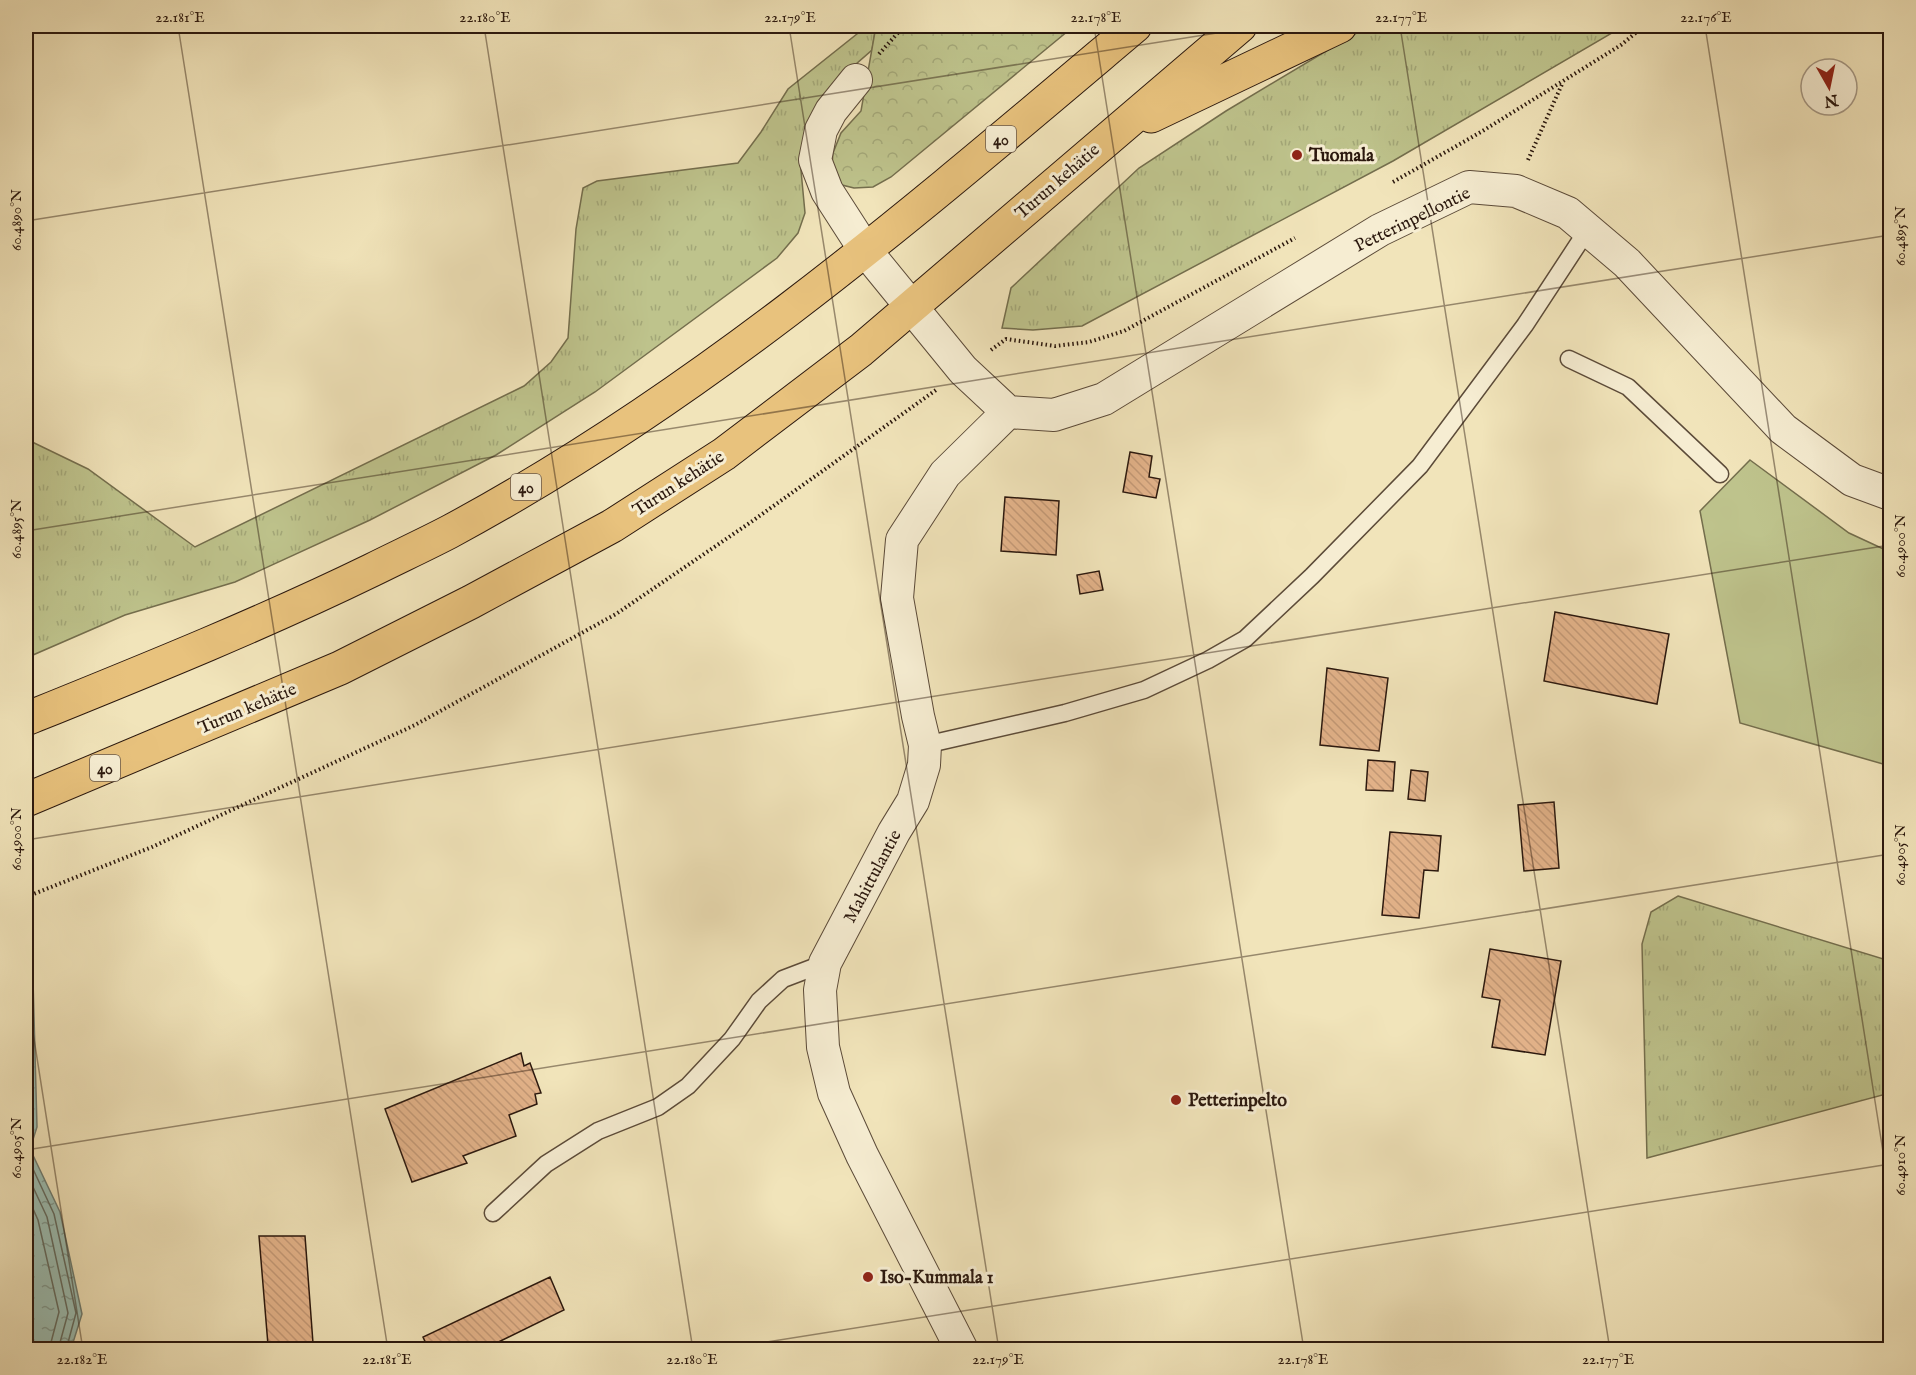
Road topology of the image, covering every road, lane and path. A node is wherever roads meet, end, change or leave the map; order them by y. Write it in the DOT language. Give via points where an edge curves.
graph roads {
  1 [pos="1135,26"];
  2 [pos="1240,26"];
  3 [pos="1340,26"];
  4 [pos="1644,26"];
  5 [pos="856,80"];
  6 [pos="1563,81"];
  7 [pos="1109,136"];
  8 [pos="1392,183"];
  9 [pos="1516,191"];
  10 [pos="1588,229"];
  11 [pos="1303,234"];
  12 [pos="865,250"];
  13 [pos="911,307"];
  14 [pos="1006,339"];
  15 [pos="1569,359"];
  16 [pos="917,404"];
  17 [pos="1008,412"];
  18 [pos="1720,474"];
  19 [pos="1890,494"];
  20 [pos="26,719"];
  21 [pos="925,745"];
  22 [pos="26,800"];
  23 [pos="26,897"];
  24 [pos="825,963"];
  25 [pos="493,1213"];
  26 [pos="962,1350"];
  1 -- 12 [label="highway, 40"];
  2 -- 7 [label="highway, Turun kehätie / 40"];
  3 -- 7 [label="highway"];
  4 -- 6 [label="path"];
  5 -- 12 [label="street" via="821,130 815,160 827,191"];
  6 -- 8 [label="path"];
  6 -- 9 [label="path"];
  7 -- 13 [label="highway, Turun kehätie / 40"];
  9 -- 10 [label="street, Petterinpellontie" via="1569,213"];
  9 -- 17 [label="street, Petterinpellontie" via="1469,187 1380,230 1104,399 1054,415"];
  10 -- 19 [label="street, Petterinpellontie" via="1627,263 1783,429 1852,480"];
  10 -- 21 [label="lane" via="1525,325 1420,466 1245,639 1144,690 1065,713"];
  11 -- 14 [label="path" via="1125,331 1089,342 1055,346"];
  12 -- 13 [label="street"];
  12 -- 20 [label="highway, 40" via="671,397 449,532 307,601"];
  13 -- 17 [label="street" via="963,370"];
  13 -- 22 [label="highway, Turun kehätie / 40" via="724,454 612,526 340,668"];
  15 -- 18 [label="lane" via="1628,387"];
  16 -- 23 [label="path" via="616,614 415,724 152,847"];
  17 -- 21 [label="street, Mahittulantie" via="945,474 902,540 897,598"];
  21 -- 24 [label="street, Mahittulantie" via="914,801"];
  24 -- 25 [label="lane" via="783,980 759,1001 732,1039 688,1086 658,1107 598,1131 546,1164"];
  24 -- 26 [label="street, Mahittulantie" via="820,990 823,1047 834,1093"];
}
